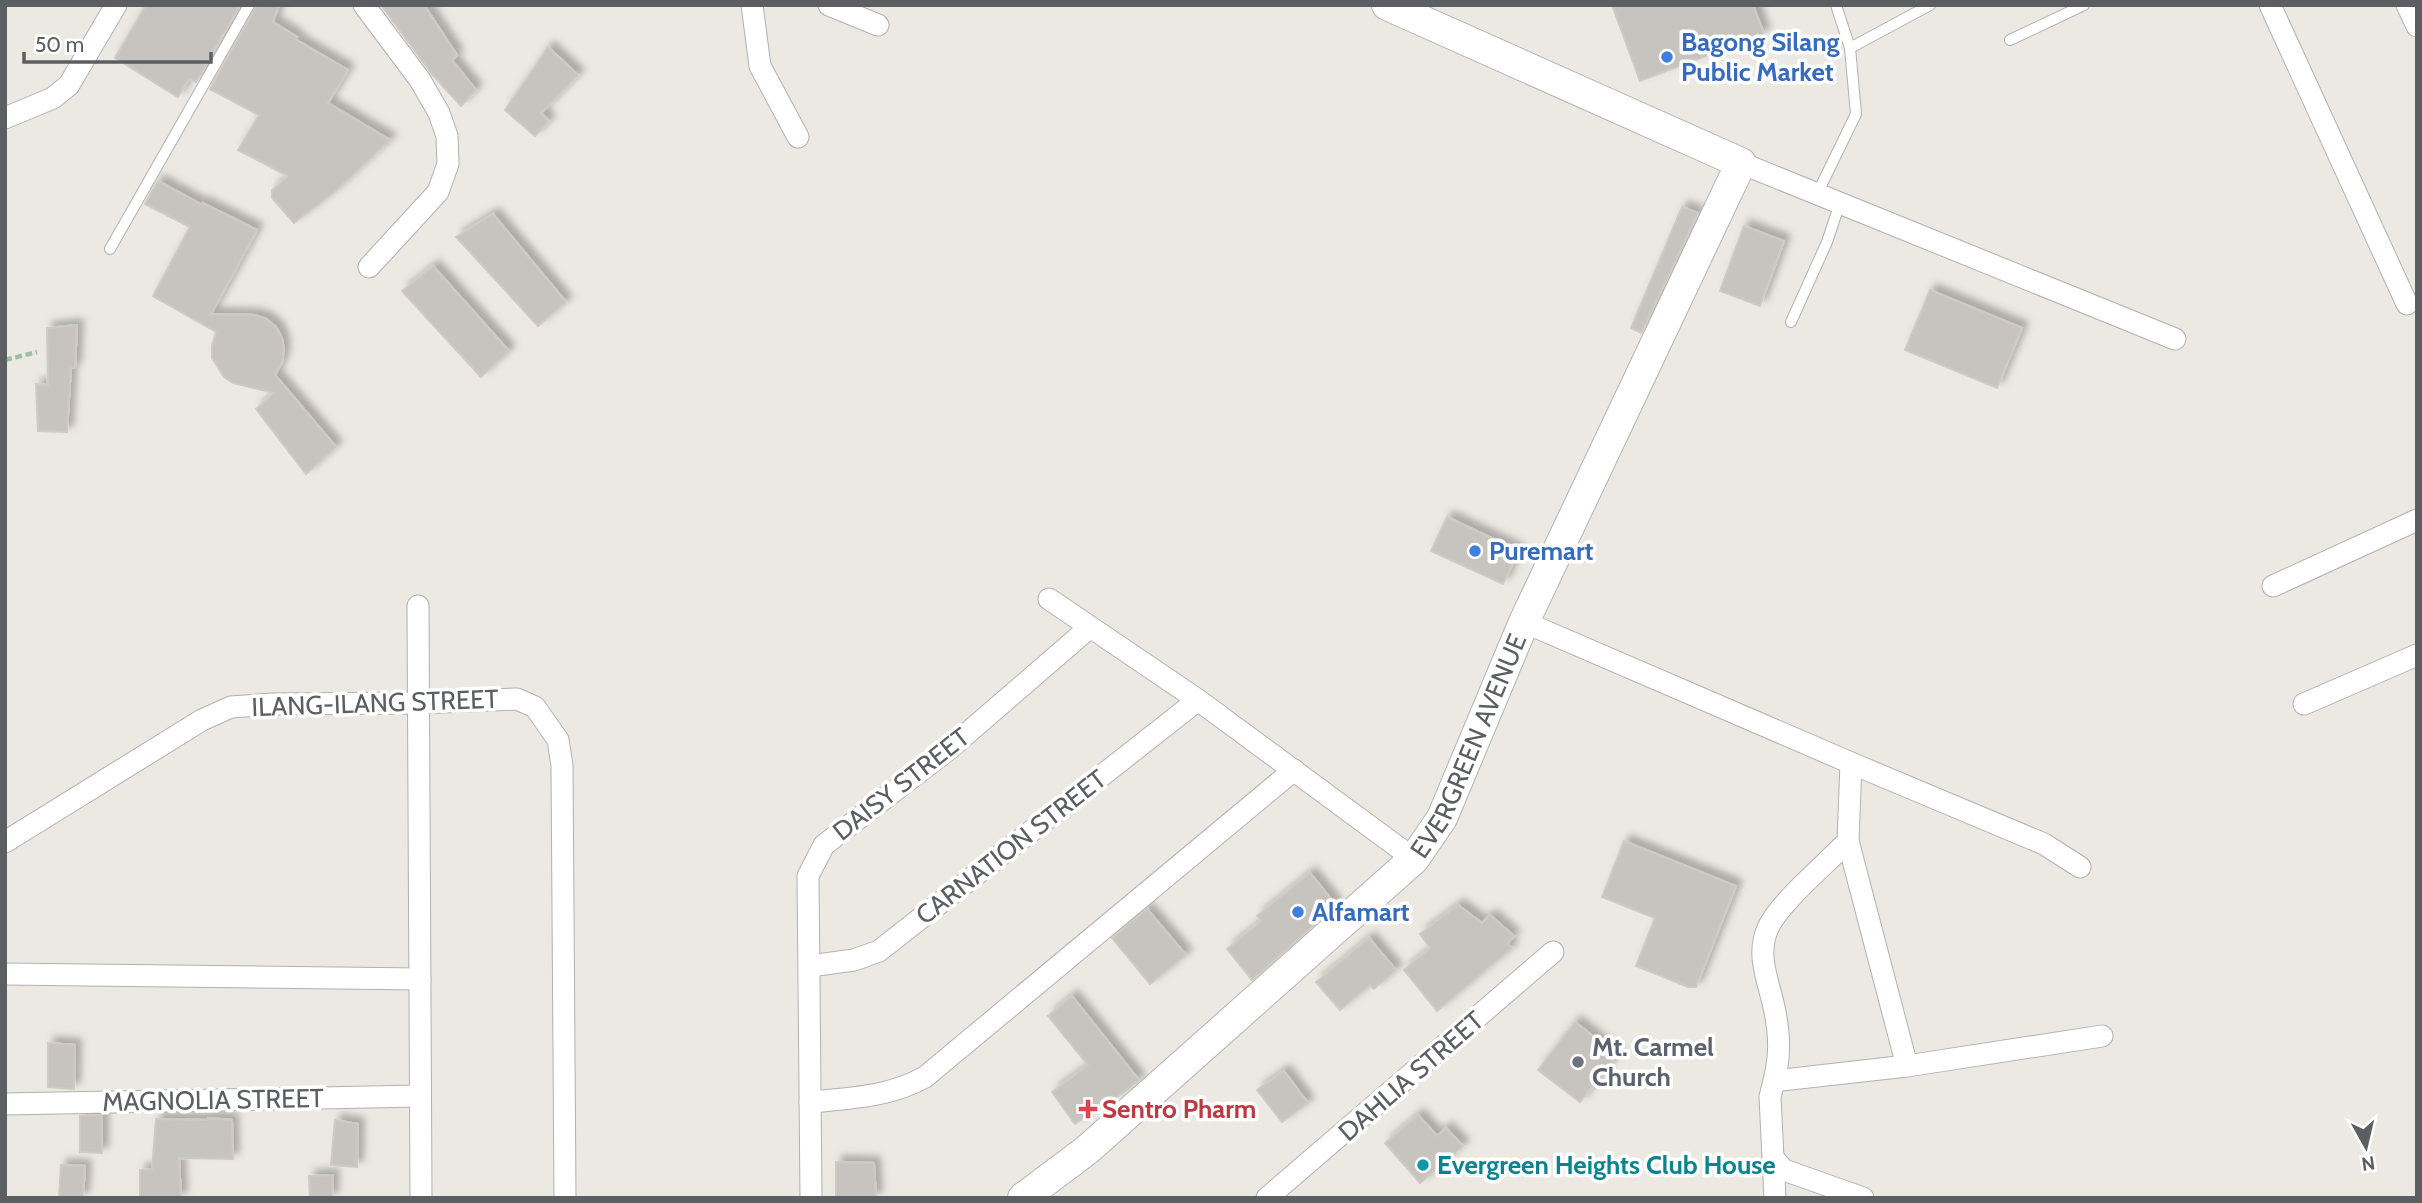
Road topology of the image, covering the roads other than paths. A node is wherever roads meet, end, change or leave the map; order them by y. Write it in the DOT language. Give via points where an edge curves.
graph roads {
  1 [pos="116,5"];
  2 [pos="249,5"];
  3 [pos="364,5"];
  4 [pos="752,5"];
  5 [pos="829,5"];
  6 [pos="1387,5"];
  7 [pos="1836,5"];
  8 [pos="1930,5"];
  9 [pos="2084,5"];
  10 [pos="2270,5"];
  11 [pos="2407,5"];
  12 [pos="878,25"];
  13 [pos="2417,26"];
  14 [pos="2010,40"];
  15 [pos="1850,48"];
  16 [pos="5,118"];
  17 [pos="798,136"];
  18 [pos="1741,163"];
  19 [pos="1816,194"];
  20 [pos="1840,203"];
  21 [pos="110,249"];
  22 [pos="369,267"];
  23 [pos="2407,304"];
  24 [pos="1791,322"];
  25 [pos="2175,338"];
  26 [pos="2417,520"];
  27 [pos="2273,586"];
  28 [pos="1049,599"];
  29 [pos="418,606"];
  30 [pos="1524,622"];
  31 [pos="1089,628"];
  32 [pos="2417,655"];
  33 [pos="1198,700"];
  34 [pos="419,703"];
  35 [pos="2304,704"];
  36 [pos="1851,763"];
  37 [pos="1294,770"];
  38 [pos="1848,841"];
  39 [pos="5,842"];
  40 [pos="1415,859"];
  41 [pos="2080,867"];
  42 [pos="1553,952"];
  43 [pos="810,966"];
  44 [pos="5,974"];
  45 [pos="420,979"];
  46 [pos="2102,1036"];
  47 [pos="1906,1066"];
  48 [pos="1774,1081"];
  49 [pos="420,1096"];
  50 [pos="810,1102"];
  51 [pos="5,1104"];
  52 [pos="1773,1158"];
  53 [pos="421,1198"];
  54 [pos="565,1198"];
  55 [pos="811,1198"];
  56 [pos="1023,1198"];
  57 [pos="1267,1198"];
  58 [pos="1776,1198"];
  59 [pos="1863,1198"];
  1 -- 16 [label="street" via="69,85 53,98"];
  2 -- 21 [label="lane"];
  3 -- 22 [label="street" via="439,113 447,136 448,164 438,192"];
  4 -- 17 [label="street" via="760,66"];
  5 -- 12 [label="street"];
  6 -- 18 [label="street"];
  7 -- 15 [label="lane"];
  8 -- 15 [label="lane"];
  9 -- 14 [label="lane"];
  10 -- 23 [label="street"];
  11 -- 13 [label="street"];
  15 -- 19 [label="lane" via="1856,114"];
  18 -- 19 [label="street"];
  18 -- 30 [label="street, EVERGREEN AVENUE"];
  19 -- 20 [label="street"];
  20 -- 24 [label="lane"];
  20 -- 25 [label="street"];
  26 -- 27 [label="street"];
  28 -- 31 [label="street"];
  29 -- 34 [label="street"];
  30 -- 36 [label="street"];
  30 -- 40 [label="street, EVERGREEN AVENUE" via="1442,818"];
  31 -- 33 [label="street"];
  31 -- 43 [label="street, DAISY STREET" via="949,749 824,845 808,876"];
  32 -- 35 [label="street"];
  33 -- 37 [label="street"];
  33 -- 43 [label="street, CARNATION STREET" via="879,951"];
  34 -- 39 [label="street, ILANG-ILANG STREET" via="231,707 202,720"];
  34 -- 45 [label="street"];
  34 -- 54 [label="street, ILANG-ILANG STREET" via="517,699 535,707 558,740 562,765"];
  36 -- 38 [label="street"];
  36 -- 41 [label="street" via="2044,844"];
  37 -- 40 [label="street"];
  37 -- 50 [label="street" via="925,1077 876,1095"];
  38 -- 47 [label="street"];
  38 -- 48 [label="street" via="1768,926 1763,964 1775,1009 1780,1056"];
  40 -- 56 [label="street, EVERGREEN AVENUE" via="1087,1150"];
  42 -- 57 [label="street, DAHLIA STREET"];
  43 -- 50 [label="street, DAISY STREET"];
  44 -- 45 [label="street"];
  45 -- 49 [label="street"];
  46 -- 47 [label="street"];
  47 -- 48 [label="street"];
  48 -- 52 [label="street" via="1770,1097"];
  49 -- 51 [label="street, MAGNOLIA STREET"];
  49 -- 53 [label="street"];
  50 -- 55 [label="street, DAISY STREET"];
  52 -- 58 [label="street"];
  52 -- 59 [label="street" via="1784,1170"];
}
